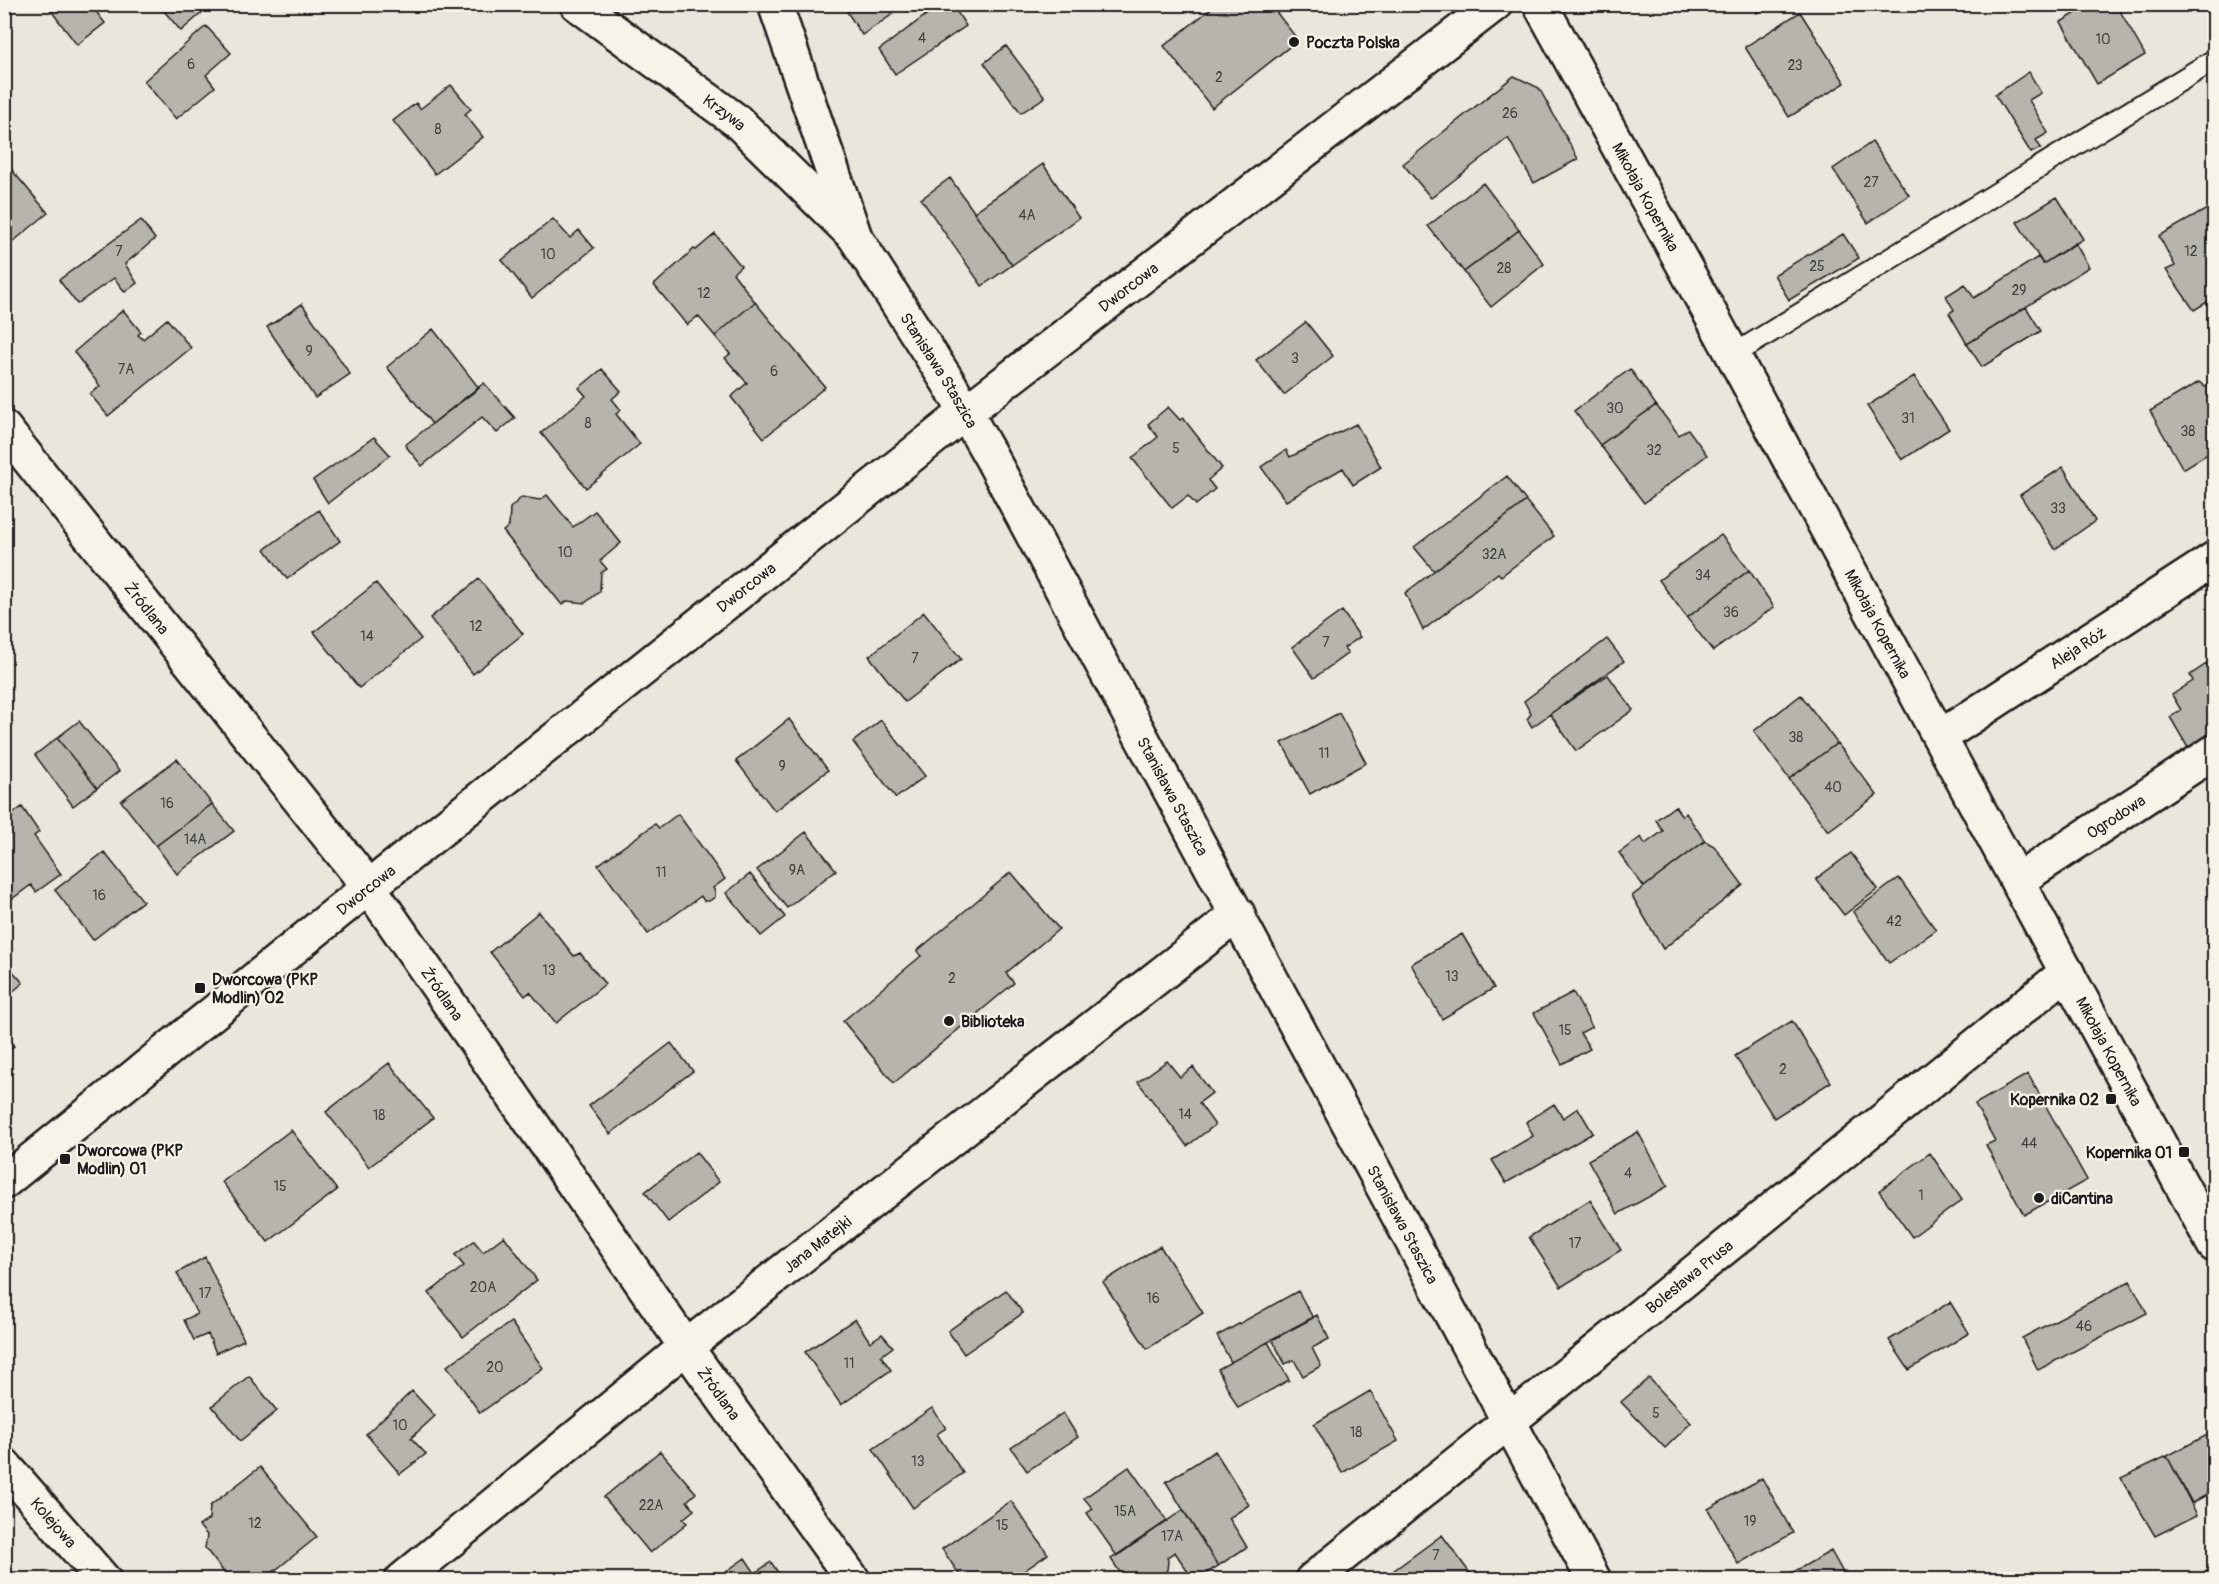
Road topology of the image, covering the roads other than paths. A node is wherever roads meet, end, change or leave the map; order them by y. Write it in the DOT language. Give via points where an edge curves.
graph roads {
  1 [pos="577,4"];
  2 [pos="775,4"];
  3 [pos="1495,4"];
  4 [pos="1540,4"];
  5 [pos="2214,60"];
  6 [pos="855,237"];
  7 [pos="1733,355"];
  8 [pos="966,412"];
  9 [pos="4,428"];
  10 [pos="2214,559"];
  11 [pos="1940,737"];
  12 [pos="2214,752"];
  13 [pos="2017,881"];
  14 [pos="369,887"];
  15 [pos="1238,914"];
  16 [pos="2067,972"];
  17 [pos="4,1182"];
  18 [pos="2214,1245"];
  19 [pos="686,1347"];
  20 [pos="1508,1422"];
  21 [pos="4,1465"];
  22 [pos="104,1580"];
  23 [pos="402,1580"];
  24 [pos="853,1580"];
  25 [pos="1312,1580"];
  26 [pos="1594,1580"];
  1 -- 6 [label="street, Krzywa" via="737,121"];
  2 -- 6 [label="street, Stanisława Staszica"];
  3 -- 8 [label="street, Dworcowa"];
  4 -- 7 [label="street, Mikołaja Kopernika"];
  5 -- 7 [label="lane"];
  6 -- 8 [label="street, Stanisława Staszica"];
  7 -- 11 [label="street, Mikołaja Kopernika"];
  8 -- 14 [label="street, Dworcowa"];
  8 -- 15 [label="street, Stanisława Staszica"];
  9 -- 14 [label="street, Źródlana"];
  10 -- 11 [label="street, Aleja Róż"];
  11 -- 13 [label="street, Mikołaja Kopernika"];
  12 -- 13 [label="street, Ogrodowa"];
  13 -- 16 [label="street, Mikołaja Kopernika"];
  14 -- 17 [label="street, Dworcowa"];
  14 -- 19 [label="street, Źródlana"];
  15 -- 19 [label="street, Jana Matejki"];
  15 -- 20 [label="street, Stanisława Staszica"];
  16 -- 18 [label="street, Mikołaja Kopernika"];
  16 -- 20 [label="street, Bolesława Prusa"];
  19 -- 23 [label="street, Jana Matejki"];
  19 -- 24 [label="street, Źródlana"];
  20 -- 25 [label="street, Bolesława Prusa"];
  20 -- 26 [label="street, Stanisława Staszica"];
  21 -- 22 [label="street, Kolejowa"];
}
